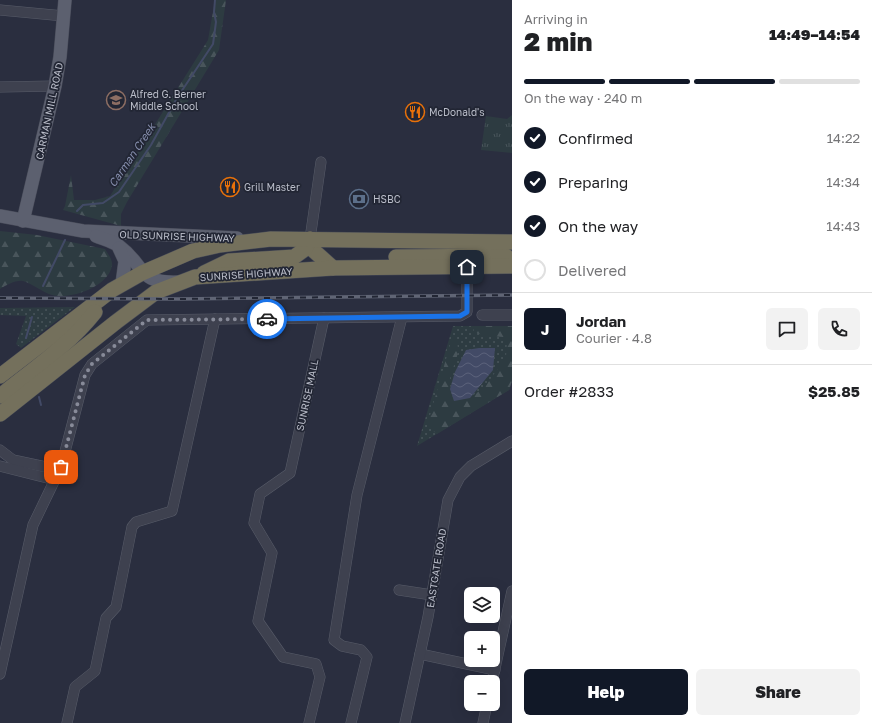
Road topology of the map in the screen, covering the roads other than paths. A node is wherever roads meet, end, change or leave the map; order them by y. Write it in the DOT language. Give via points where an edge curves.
graph roads {
  1 [pos="66,0"];
  2 [pos="0,10"];
  3 [pos="64,16"];
  4 [pos="0,86"];
  5 [pos="55,86"];
  6 [pos="321,162"];
  7 [pos="0,216"];
  8 [pos="23,221"];
  9 [pos="83,231"];
  10 [pos="270,239"];
  11 [pos="310,239"];
  12 [pos="512,242"];
  13 [pos="118,245"];
  14 [pos="478,256"];
  15 [pos="512,256"];
  16 [pos="512,266"];
  17 [pos="467,267"];
  18 [pos="340,268"];
  19 [pos="142,273"];
  20 [pos="188,280"];
  21 [pos="117,287"];
  22 [pos="482,315"];
  23 [pos="512,315"];
  24 [pos="402,317"];
  25 [pos="324,318"];
  26 [pos="215,319"];
  27 [pos="0,376"];
  28 [pos="0,396"];
  29 [pos="0,414"];
  30 [pos="512,441"];
  31 [pos="0,450"];
  32 [pos="0,466"];
  33 [pos="60,468"];
  34 [pos="54,480"];
  35 [pos="399,590"];
  36 [pos="512,592"];
  37 [pos="432,595"];
  38 [pos="420,654"];
  39 [pos="495,670"];
  40 [pos="0,674"];
  41 [pos="494,675"];
  42 [pos="486,711"];
  43 [pos="67,723"];
  44 [pos="309,723"];
  45 [pos="351,723"];
  46 [pos="405,723"];
  47 [pos="483,723"];
  1 -- 3 [label="main road, CARMAN MILL ROAD"];
  2 -- 3 [label="street"];
  3 -- 5 [label="main road, CARMAN MILL ROAD"];
  4 -- 5 [label="street"];
  5 -- 8 [label="main road, CARMAN MILL ROAD"];
  6 -- 11 [label="street"];
  7 -- 8 [label="main road, OLD SUNRISE HIGHWAY"];
  8 -- 9 [label="main road, OLD SUNRISE HIGHWAY"];
  9 -- 10 [label="main road, OLD SUNRISE HIGHWAY"];
  9 -- 13 [label="main road, OLD SUNRISE HIGHWAY"];
  10 -- 11 [label="highway"];
  10 -- 19 [label="highway" via="220,244 193,250"];
  11 -- 12 [label="highway"];
  11 -- 18 [label="highway" via="313,250"];
  11 -- 20 [label="highway" via="305,249 294,257 229,261"];
  12 -- 14 [label="highway" via="486,248"];
  13 -- 19 [label="main road, OLD SUNRISE HIGHWAY"];
  13 -- 21 [label="main road" via="125,261"];
  14 -- 15 [label="highway"];
  14 -- 17 [label="highway"];
  14 -- 18 [label="highway" via="394,257"];
  16 -- 17 [label="highway, SUNRISE HIGHWAY"];
  17 -- 18 [label="highway, SUNRISE HIGHWAY"];
  17 -- 24 [label="street" via="467,312 460,316"];
  18 -- 20 [label="highway, SUNRISE HIGHWAY"];
  19 -- 20 [label="main road, OLD SUNRISE HIGHWAY" via="156,282"];
  19 -- 21 [label="highway"];
  20 -- 29 [label="highway, SUNRISE HIGHWAY" via="156,292"];
  21 -- 27 [label="highway"];
  21 -- 28 [label="highway" via="81,327 47,359"];
  22 -- 23 [label="street"];
  24 -- 25 [label="street"];
  24 -- 45 [label="street" via="356,495 334,640 342,646 362,650 367,657"];
  25 -- 26 [label="street"];
  25 -- 44 [label="street, SUNRISE MALL" via="290,473 260,496 254,522 272,553 258,621 283,657 316,664 320,677"];
  26 -- 33 [label="street" via="147,320 92,364 85,375"];
  26 -- 43 [label="street" via="172,511 136,522 132,527 116,607 106,618 95,671 75,686"];
  30 -- 37 [label="street, EASTGATE ROAD" via="471,466 451,490"];
  31 -- 33 [label="street" via="13,460"];
  32 -- 34 [label="street"];
  33 -- 34 [label="street"];
  34 -- 40 [label="street" via="33,525"];
  35 -- 37 [label="street"];
  36 -- 39 [label="street"];
  37 -- 38 [label="street, EASTGATE ROAD"];
  38 -- 39 [label="street"];
  38 -- 46 [label="street, EASTGATE ROAD"];
  39 -- 41 [label="street"];
  42 -- 47 [label="street"];
}
